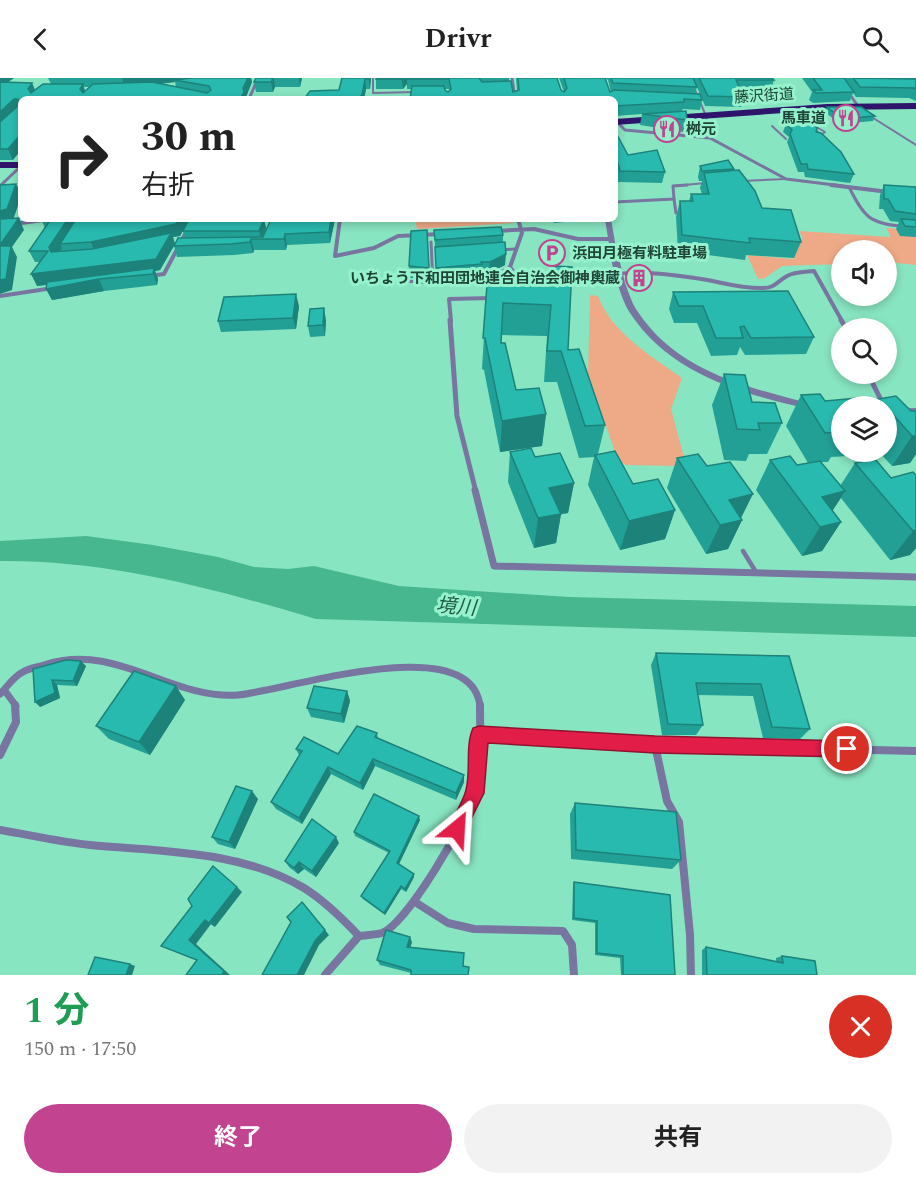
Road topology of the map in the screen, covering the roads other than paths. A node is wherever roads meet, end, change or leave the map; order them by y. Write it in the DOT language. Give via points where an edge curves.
graph roads {
  1 [pos="258,78"];
  2 [pos="373,78"];
  3 [pos="512,78"];
  4 [pos="690,78"];
  5 [pos="838,78"];
  6 [pos="681,84"];
  7 [pos="693,84"];
  8 [pos="426,92"];
  9 [pos="250,96"];
  10 [pos="514,96"];
  11 [pos="690,100"];
  12 [pos="700,101"];
  13 [pos="858,106"];
  14 [pos="916,106"];
  15 [pos="706,116"];
  16 [pos="800,120"];
  17 [pos="618,121"];
  18 [pos="618,123"];
  19 [pos="772,126"];
  20 [pos="710,138"];
  21 [pos="816,138"];
  22 [pos="786,139"];
  23 [pos="916,145"];
  24 [pos="0,165"];
  25 [pos="18,165"];
  26 [pos="18,168"];
  27 [pos="786,179"];
  28 [pos="737,181"];
  29 [pos="714,182"];
  30 [pos="0,186"];
  31 [pos="849,187"];
  32 [pos="899,193"];
  33 [pos="674,199"];
  34 [pos="618,202"];
  35 [pos="676,213"];
  36 [pos="29,222"];
  37 [pos="191,222"];
  38 [pos="195,222"];
  39 [pos="340,222"];
  40 [pos="519,222"];
  41 [pos="608,222"];
  42 [pos="202,224"];
  43 [pos="0,226"];
  44 [pos="906,226"];
  45 [pos="521,229"];
  46 [pos="485,232"];
  47 [pos="451,234"];
  48 [pos="182,239"];
  49 [pos="611,239"];
  50 [pos="171,241"];
  51 [pos="431,242"];
  52 [pos="179,244"];
  53 [pos="189,245"];
  54 [pos="515,249"];
  55 [pos="492,251"];
  56 [pos="510,267"];
  57 [pos="140,277"];
  58 [pos="405,281"];
  59 [pos="433,283"];
  60 [pos="558,286"];
  61 [pos="60,287"];
  62 [pos="529,294"];
  63 [pos="519,295"];
  64 [pos="0,296"];
  65 [pos="499,297"];
  66 [pos="840,318"];
  67 [pos="820,408"];
  68 [pos="897,410"];
  69 [pos="916,411"];
  70 [pos="743,551"];
  71 [pos="756,572"];
  72 [pos="916,577"];
  73 [pos="2,692"];
  74 [pos="479,734"];
  75 [pos="655,745"];
  76 [pos="916,751"];
  77 [pos="0,755"];
  78 [pos="0,830"];
  79 [pos="415,902"];
  80 [pos="359,936"];
  81 [pos="325,975"];
  82 [pos="574,975"];
  83 [pos="691,975"];
  1 -- 9 [label="street"];
  2 -- 8 [label="lane" via="373,93"];
  3 -- 10 [label="street"];
  4 -- 7 [label="lane"];
  5 -- 13 [label="street"];
  6 -- 7 [label="lane"];
  7 -- 12 [label="lane"];
  11 -- 12 [label="lane"];
  12 -- 15 [label="lane"];
  13 -- 14 [label="highway, 藤沢街道"];
  13 -- 15 [label="highway, 藤沢街道"];
  13 -- 23 [label="lane"];
  15 -- 17 [label="highway, 藤沢街道"];
  15 -- 20 [label="lane"];
  16 -- 21 [label="lane" via="825,132"];
  18 -- 20 [label="street" via="625,130"];
  19 -- 22 [label="lane"];
  20 -- 27 [label="street"];
  24 -- 25 [label="highway"];
  26 -- 30 [label="street"];
  27 -- 28 [label="lane"];
  27 -- 31 [label="street"];
  29 -- 33 [label="lane" via="673,186"];
  31 -- 32 [label="street"];
  31 -- 44 [label="lane" via="866,218 877,224"];
  33 -- 34 [label="lane"];
  33 -- 35 [label="lane"];
  36 -- 43 [label="street"];
  37 -- 48 [label="street"];
  38 -- 42 [label="street"];
  39 -- 47 [label="street" via="335,256 374,248 398,236"];
  40 -- 45 [label="street"];
  41 -- 49 [label="street"];
  45 -- 46 [label="street"];
  45 -- 49 [label="street" via="578,239"];
  45 -- 54 [label="street"];
  48 -- 50 [label="lane"];
  48 -- 52 [label="street"];
  49 -- 67 [label="street, bridge" via="625,299 638,322 674,355 735,387"];
  51 -- 59 [label="lane"];
  52 -- 53 [label="street"];
  52 -- 57 [label="street" via="164,274"];
  54 -- 55 [label="lane"];
  54 -- 56 [label="street"];
  56 -- 59 [label="lane" via="485,279"];
  56 -- 62 [label="street"];
  58 -- 59 [label="lane"];
  60 -- 66 [label="street" via="630,271 697,278 742,288 767,288 787,276 814,271"];
  61 -- 64 [label="street"];
  62 -- 63 [label="street"];
  65 -- 71 [label="street" via="449,299 457,416 494,566"];
  68 -- 69 [label="street"];
  70 -- 71 [label="lane"];
  71 -- 72 [label="street"];
  73 -- 74 [label="street" via="22,672 59,660 99,660 137,669 201,693 223,694 255,692 290,682 369,670 426,668 460,676 471,683 478,692"];
  73 -- 77 [label="street" via="16,701 18,712"];
  74 -- 75 [label="street"];
  74 -- 79 [label="street" via="475,793"];
  75 -- 76 [label="street"];
  75 -- 83 [label="street" via="667,801 679,822"];
  78 -- 80 [label="street" via="98,846 183,851 259,868 320,896"];
  79 -- 80 [label="street" via="383,933"];
  79 -- 82 [label="street" via="448,923 474,929 563,931 572,945"];
  80 -- 81 [label="street"];
}
